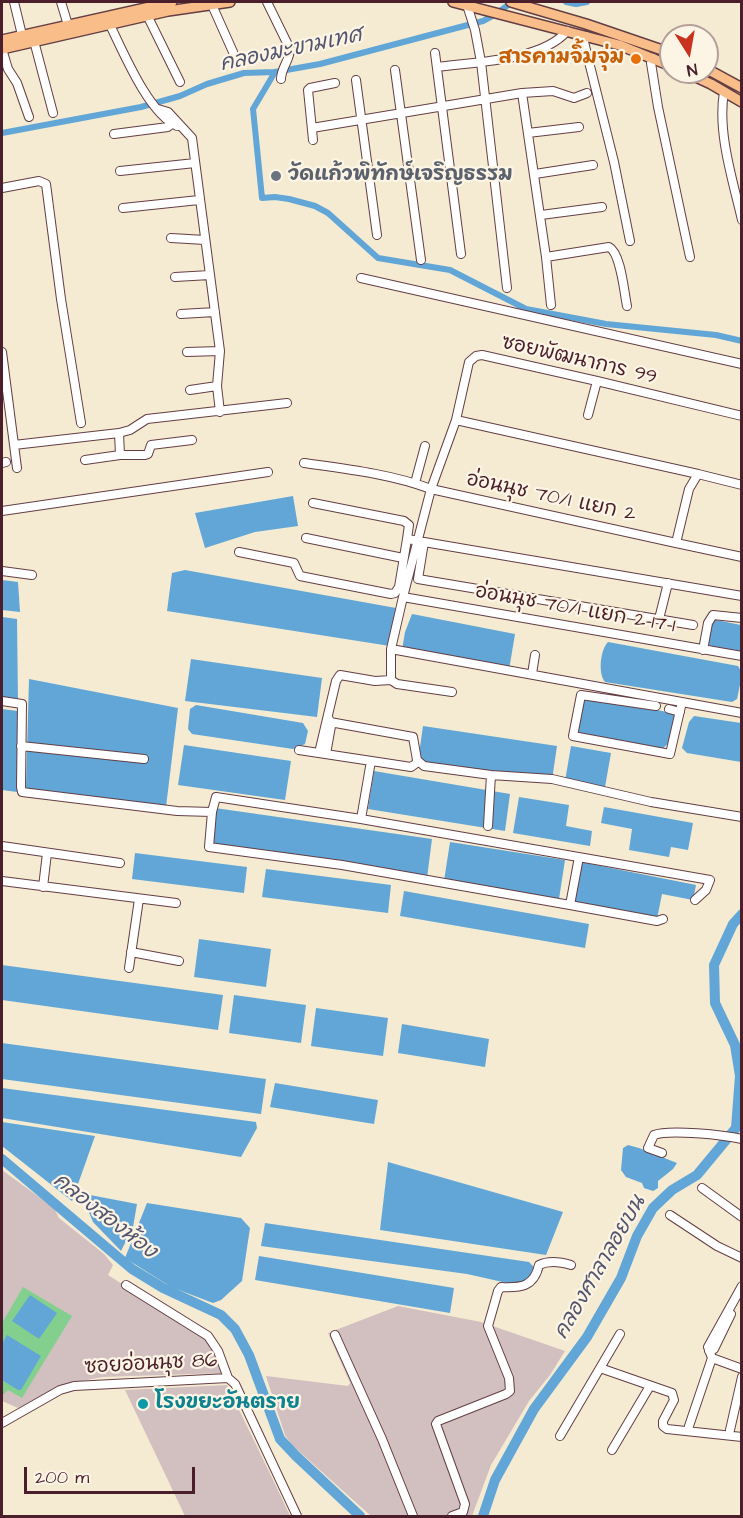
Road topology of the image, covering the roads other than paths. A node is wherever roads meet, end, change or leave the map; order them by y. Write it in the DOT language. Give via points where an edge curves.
graph roads {
  1 [pos="14,2"];
  2 [pos="62,2"];
  3 [pos="172,2"];
  4 [pos="230,2"];
  5 [pos="267,2"];
  6 [pos="453,2"];
  7 [pos="511,2"];
  8 [pos="465,3"];
  9 [pos="212,5"];
  10 [pos="147,15"];
  11 [pos="109,23"];
  12 [pos="68,25"];
  13 [pos="567,31"];
  14 [pos="586,36"];
  15 [pos="2,40"];
  16 [pos="27,40"];
  17 [pos="659,48"];
  18 [pos="2,49"];
  19 [pos="233,52"];
  20 [pos="435,53"];
  21 [pos="653,58"];
  22 [pos="659,61"];
  23 [pos="481,62"];
  24 [pos="437,67"];
  25 [pos="395,70"];
  26 [pos="719,76"];
  27 [pos="281,80"];
  28 [pos="356,80"];
  29 [pos="180,82"];
  30 [pos="335,83"];
  31 [pos="708,84"];
  32 [pos="741,88"];
  33 [pos="724,92"];
  34 [pos="522,93"];
  35 [pos="587,93"];
  36 [pos="486,99"];
  37 [pos="741,102"];
  38 [pos="442,106"];
  39 [pos="53,113"];
  40 [pos="402,113"];
  41 [pos="29,117"];
  42 [pos="363,120"];
  43 [pos="174,123"];
  44 [pos="579,127"];
  45 [pos="312,128"];
  46 [pos="528,133"];
  47 [pos="114,134"];
  48 [pos="313,140"];
  49 [pos="195,163"];
  50 [pos="593,165"];
  51 [pos="120,171"];
  52 [pos="535,174"];
  53 [pos="2,188"];
  54 [pos="199,200"];
  55 [pos="602,207"];
  56 [pos="123,208"];
  57 [pos="541,215"];
  58 [pos="741,220"];
  59 [pos="377,235"];
  60 [pos="171,238"];
  61 [pos="205,240"];
  62 [pos="630,241"];
  63 [pos="461,254"];
  64 [pos="546,257"];
  65 [pos="690,257"];
  66 [pos="421,260"];
  67 [pos="210,275"];
  68 [pos="175,277"];
  69 [pos="361,278"];
  70 [pos="507,288"];
  71 [pos="551,305"];
  72 [pos="627,306"];
  73 [pos="215,312"];
  74 [pos="181,314"];
  75 [pos="220,351"];
  76 [pos="186,352"];
  77 [pos="2,354"];
  78 [pos="741,364"];
  79 [pos="597,381"];
  80 [pos="217,386"];
  81 [pos="190,390"];
  82 [pos="287,403"];
  83 [pos="220,412"];
  84 [pos="588,415"];
  85 [pos="741,416"];
  86 [pos="456,420"];
  87 [pos="81,423"];
  88 [pos="119,433"];
  89 [pos="192,440"];
  90 [pos="14,445"];
  91 [pos="425,446"];
  92 [pos="120,455"];
  93 [pos="85,460"];
  94 [pos="304,463"];
  95 [pos="17,468"];
  96 [pos="268,472"];
  97 [pos="698,474"];
  98 [pos="415,483"];
  99 [pos="741,485"];
  100 [pos="431,489"];
  101 [pos="314,503"];
  102 [pos="2,511"];
  103 [pos="306,538"];
  104 [pos="407,539"];
  105 [pos="421,541"];
  106 [pos="676,543"];
  107 [pos="239,552"];
  108 [pos="741,557"];
  109 [pos="403,558"];
  110 [pos="2,571"];
  111 [pos="32,575"];
  112 [pos="668,583"];
  113 [pos="741,596"];
  114 [pos="403,597"];
  115 [pos="741,618"];
  116 [pos="659,619"];
  117 [pos="693,625"];
  118 [pos="391,649"];
  119 [pos="703,650"];
  120 [pos="535,655"];
  121 [pos="741,656"];
  122 [pos="532,674"];
  123 [pos="391,680"];
  124 [pos="452,692"];
  125 [pos="2,701"];
  126 [pos="682,702"];
  127 [pos="656,706"];
  128 [pos="669,709"];
  129 [pos="680,712"];
  130 [pos="741,713"];
  131 [pos="330,720"];
  132 [pos="21,746"];
  133 [pos="299,750"];
  134 [pos="323,754"];
  135 [pos="144,759"];
  136 [pos="371,761"];
  137 [pos="417,762"];
  138 [pos="491,775"];
  139 [pos="212,812"];
  140 [pos="741,818"];
  141 [pos="361,819"];
  142 [pos="488,825"];
  143 [pos="2,846"];
  144 [pos="47,853"];
  145 [pos="579,857"];
  146 [pos="120,863"];
  147 [pos="2,881"];
  148 [pos="43,887"];
  149 [pos="139,899"];
  150 [pos="695,900"];
  151 [pos="176,903"];
  152 [pos="570,905"];
  153 [pos="663,918"];
  154 [pos="131,952"];
  155 [pos="179,961"];
  156 [pos="129,968"];
  157 [pos="741,1139"];
  158 [pos="662,1153"];
  159 [pos="702,1188"];
  160 [pos="670,1215"];
  161 [pos="741,1217"];
  162 [pos="741,1258"];
  163 [pos="571,1265"];
  164 [pos="126,1285"];
  165 [pos="741,1286"];
  166 [pos="741,1297"];
  167 [pos="620,1334"];
  168 [pos="335,1335"];
  169 [pos="711,1354"];
  170 [pos="600,1368"];
  171 [pos="741,1369"];
  172 [pos="741,1377"];
  173 [pos="228,1378"];
  174 [pos="650,1386"];
  175 [pos="2,1423"];
  176 [pos="689,1426"];
  177 [pos="730,1430"];
  178 [pos="560,1436"];
  179 [pos="741,1437"];
  180 [pos="612,1450"];
  181 [pos="297,1516"];
  182 [pos="413,1516"];
  183 [pos="452,1516"];
  1 -- 16 [label="street"];
  2 -- 12 [label="street"];
  3 -- 12 [label="main road"];
  4 -- 9 [label="main road"];
  5 -- 27 [label="street" via="290,49"];
  6 -- 8 [label="main road"];
  7 -- 17 [label="main road"];
  8 -- 13 [label="main road"];
  8 -- 23 [label="street" via="476,30"];
  9 -- 10 [label="main road"];
  9 -- 19 [label="street"];
  10 -- 11 [label="main road"];
  10 -- 29 [label="street"];
  11 -- 16 [label="main road"];
  11 -- 43 [label="street" via="148,97 163,117"];
  12 -- 16 [label="main road"];
  13 -- 14 [label="main road"];
  13 -- 23 [label="street" via="545,47"];
  14 -- 21 [label="main road"];
  14 -- 62 [label="street" via="584,42"];
  15 -- 16 [label="main road"];
  16 -- 18 [label="main road"];
  16 -- 39 [label="street"];
  18 -- 41 [label="street"];
  20 -- 24 [label="street"];
  21 -- 22 [label="main road"];
  21 -- 65 [label="street" via="658,107"];
  23 -- 24 [label="street"];
  23 -- 36 [label="street"];
  24 -- 38 [label="street"];
  25 -- 40 [label="street"];
  26 -- 32 [label="main road"];
  28 -- 42 [label="street"];
  30 -- 45 [label="street" via="308,90"];
  31 -- 33 [label="main road"];
  33 -- 37 [label="main road"];
  33 -- 58 [label="street" via="723,131"];
  34 -- 35 [label="street" via="553,91 574,98"];
  34 -- 36 [label="street"];
  34 -- 46 [label="street"];
  36 -- 38 [label="street"];
  36 -- 70 [label="street"];
  38 -- 40 [label="street"];
  38 -- 63 [label="street"];
  40 -- 42 [label="street"];
  40 -- 66 [label="street"];
  42 -- 45 [label="street"];
  42 -- 59 [label="street"];
  43 -- 47 [label="street"];
  43 -- 49 [label="street" via="192,138"];
  44 -- 46 [label="street"];
  45 -- 48 [label="street"];
  46 -- 52 [label="street"];
  49 -- 51 [label="street"];
  49 -- 54 [label="street"];
  50 -- 52 [label="street"];
  52 -- 57 [label="street"];
  53 -- 87 [label="street" via="39,181 46,184"];
  54 -- 56 [label="street"];
  54 -- 61 [label="street"];
  55 -- 57 [label="street"];
  57 -- 64 [label="street"];
  60 -- 61 [label="street"];
  61 -- 67 [label="street"];
  64 -- 71 [label="street"];
  64 -- 72 [label="street" via="612,248"];
  67 -- 68 [label="street"];
  67 -- 73 [label="street"];
  69 -- 78 [label="street"];
  73 -- 74 [label="street"];
  73 -- 75 [label="street"];
  75 -- 76 [label="street"];
  75 -- 80 [label="street"];
  77 -- 90 [label="street"];
  79 -- 84 [label="street"];
  79 -- 85 [label="street, ซอยพัฒนาการ 99"];
  79 -- 86 [label="street, ซอยพัฒนาการ 99" via="476,356 469,362"];
  80 -- 81 [label="street"];
  80 -- 83 [label="street"];
  82 -- 83 [label="street"];
  83 -- 88 [label="street" via="147,419 136,428"];
  86 -- 97 [label="street"];
  86 -- 100 [label="street, ซอยพัฒนาการ 99"];
  88 -- 90 [label="street"];
  88 -- 92 [label="street"];
  89 -- 92 [label="street" via="151,445 145,455"];
  90 -- 95 [label="street"];
  91 -- 98 [label="street"];
  92 -- 93 [label="street"];
  94 -- 98 [label="street, อ่อนนุช 70/1 แยก 2"];
  96 -- 102 [label="street"];
  97 -- 99 [label="street"];
  97 -- 106 [label="street" via="690,489"];
  98 -- 100 [label="street, อ่อนนุช 70/1 แยก 2"];
  100 -- 105 [label="street, ซอยพัฒนาการ 99"];
  100 -- 106 [label="street, อ่อนนุช 70/1 แยก 2"];
  101 -- 104 [label="street" via="404,521 409,525"];
  103 -- 109 [label="street"];
  104 -- 105 [label="street"];
  104 -- 109 [label="street"];
  105 -- 112 [label="street"];
  105 -- 114 [label="street"];
  105 -- 116 [label="street" via="418,579"];
  106 -- 108 [label="street, อ่อนนุช 70/1 แยก 2"];
  107 -- 109 [label="street" via="294,563 300,576 391,594 398,590"];
  110 -- 111 [label="street"];
  112 -- 113 [label="street"];
  112 -- 116 [label="street"];
  114 -- 118 [label="street"];
  114 -- 119 [label="street, อ่อนนุช 70/1 แยก 2-17-1"];
  115 -- 119 [label="street" via="713,615"];
  116 -- 117 [label="street"];
  118 -- 122 [label="street"];
  118 -- 123 [label="street"];
  119 -- 121 [label="street, อ่อนนุช 70/1 แยก 2-17-1"];
  120 -- 122 [label="street"];
  122 -- 126 [label="street"];
  123 -- 124 [label="street"];
  123 -- 131 [label="street" via="340,675"];
  125 -- 132 [label="street" via="22,704"];
  126 -- 129 [label="street"];
  126 -- 130 [label="street"];
  127 -- 129 [label="street" via="581,695 573,736 670,754"];
  128 -- 129 [label="street"];
  131 -- 134 [label="street"];
  131 -- 137 [label="street" via="413,736"];
  132 -- 135 [label="street"];
  132 -- 139 [label="street" via="22,792"];
  133 -- 134 [label="street"];
  134 -- 136 [label="street"];
  136 -- 137 [label="street" via="411,767"];
  136 -- 141 [label="street"];
  137 -- 138 [label="street"];
  138 -- 140 [label="street" via="552,779"];
  138 -- 142 [label="street"];
  139 -- 141 [label="street" via="216,797"];
  139 -- 152 [label="street" via="210,847 342,865"];
  141 -- 145 [label="street"];
  143 -- 144 [label="street"];
  144 -- 146 [label="street"];
  144 -- 148 [label="street"];
  145 -- 150 [label="street" via="710,880"];
  145 -- 152 [label="street"];
  147 -- 148 [label="street"];
  148 -- 149 [label="street"];
  149 -- 151 [label="street"];
  149 -- 154 [label="street"];
  152 -- 153 [label="street" via="657,921"];
  154 -- 155 [label="street"];
  154 -- 156 [label="street"];
  157 -- 158 [label="street" via="658,1133 648,1148"];
  159 -- 161 [label="street"];
  160 -- 162 [label="street"];
  163 -- 183 [label="street" via="544,1262 527,1284 520,1288 501,1287 488,1326 509,1378 510,1391 436,1424 465,1504 463,1512"];
  164 -- 173 [label="street" via="208,1336"];
  165 -- 169 [label="street" via="708,1347"];
  166 -- 169 [label="street"];
  167 -- 170 [label="street"];
  168 -- 182 [label="street"];
  169 -- 171 [label="street"];
  169 -- 176 [label="street"];
  170 -- 174 [label="street"];
  170 -- 178 [label="street"];
  172 -- 177 [label="street"];
  173 -- 175 [label="street, ซอยอ่อนนุช 86" via="74,1386"];
  173 -- 181 [label="street, ซอยอ่อนนุช 86" via="235,1384"];
  174 -- 179 [label="street" via="674,1396 663,1426"];
  174 -- 180 [label="street"];
}
